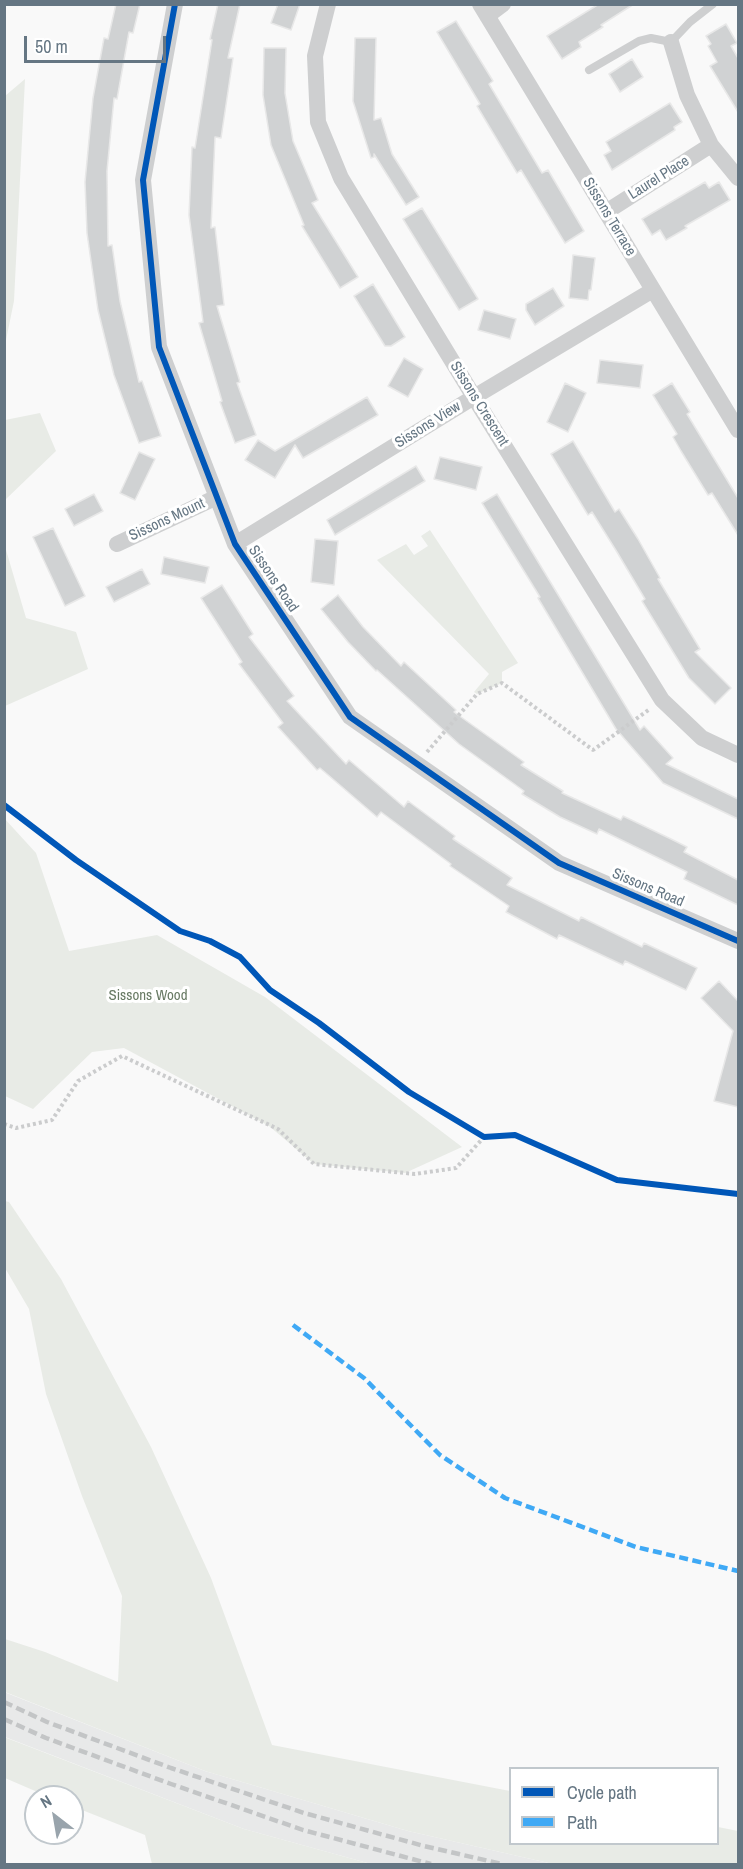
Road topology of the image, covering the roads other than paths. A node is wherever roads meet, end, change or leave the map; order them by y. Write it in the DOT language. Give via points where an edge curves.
graph roads {
  1 [pos="175,4"];
  2 [pos="328,4"];
  3 [pos="503,4"];
  4 [pos="712,4"];
  5 [pos="484,10"];
  6 [pos="671,42"];
  7 [pos="589,70"];
  8 [pos="711,145"];
  9 [pos="738,178"];
  10 [pos="606,212"];
  11 [pos="653,290"];
  12 [pos="474,397"];
  13 [pos="738,430"];
  14 [pos="217,497"];
  15 [pos="117,544"];
  16 [pos="235,544"];
  17 [pos="738,755"];
  18 [pos="738,940"];
  1 -- 14 [label="street, Sissons Road" via="143,180 159,347"];
  2 -- 12 [label="street, Sissons Crescent" via="315,56 318,122 341,178"];
  3 -- 5 [label="street"];
  4 -- 6 [label="lane"];
  5 -- 10 [label="street, Sissons Terrace"];
  6 -- 7 [label="lane" via="651,38 639,41"];
  6 -- 8 [label="street" via="687,95"];
  8 -- 9 [label="street"];
  8 -- 10 [label="street, Laurel Place"];
  10 -- 11 [label="street, Sissons Terrace"];
  11 -- 12 [label="street, Sissons View"];
  11 -- 13 [label="street, Sissons Terrace"];
  12 -- 16 [label="street, Sissons View"];
  12 -- 17 [label="street, Sissons Crescent" via="663,700 702,738"];
  14 -- 15 [label="street, Sissons Mount"];
  14 -- 16 [label="street, Sissons Road"];
  16 -- 18 [label="street, Sissons Road" via="350,717 559,863"];
}
